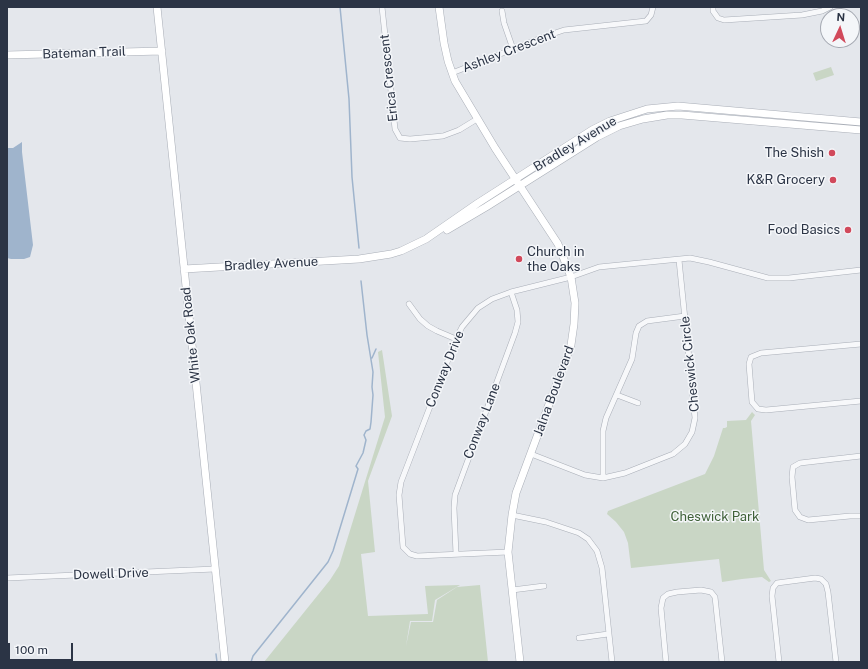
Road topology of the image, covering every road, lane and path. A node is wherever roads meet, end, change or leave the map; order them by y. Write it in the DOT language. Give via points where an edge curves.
graph roads {
  1 [pos="157,7"];
  2 [pos="382,7"];
  3 [pos="439,7"];
  4 [pos="653,7"];
  5 [pos="713,7"];
  6 [pos="830,7"];
  7 [pos="502,11"];
  8 [pos="513,49"];
  9 [pos="162,50"];
  10 [pos="7,55"];
  11 [pos="452,73"];
  12 [pos="477,119"];
  13 [pos="861,122"];
  14 [pos="861,130"];
  15 [pos="518,182"];
  16 [pos="679,260"];
  17 [pos="184,269"];
  18 [pos="861,270"];
  19 [pos="571,277"];
  20 [pos="511,292"];
  21 [pos="409,304"];
  22 [pos="685,316"];
  23 [pos="456,339"];
  24 [pos="861,344"];
  25 [pos="616,395"];
  26 [pos="861,401"];
  27 [pos="638,403"];
  28 [pos="531,454"];
  29 [pos="861,456"];
  30 [pos="603,478"];
  31 [pos="512,515"];
  32 [pos="861,516"];
  33 [pos="508,552"];
  34 [pos="456,554"];
  35 [pos="215,569"];
  36 [pos="7,578"];
  37 [pos="544,586"];
  38 [pos="512,590"];
  39 [pos="608,634"];
  40 [pos="579,638"];
  41 [pos="225,662"];
  42 [pos="520,662"];
  43 [pos="612,662"];
  44 [pos="666,662"];
  45 [pos="722,662"];
  46 [pos="779,662"];
  47 [pos="836,662"];
  1 -- 9 [label="street, White Oak Road"];
  2 -- 12 [label="street, Erica Crescent" via="395,129 400,138 443,136"];
  3 -- 11 [label="street, Jalna Boulevard" via="444,43"];
  4 -- 8 [label="street, Ashley Crescent" via="651,16 646,21 564,30"];
  5 -- 6 [label="street" via="718,18 724,20 802,15"];
  7 -- 8 [label="street"];
  8 -- 11 [label="street, Ashley Crescent"];
  9 -- 10 [label="street, Bateman Trail"];
  9 -- 17 [label="street, White Oak Road"];
  11 -- 12 [label="street, Jalna Boulevard"];
  12 -- 15 [label="street, Jalna Boulevard"];
  13 -- 15 [label="street, Bradley Avenue" via="685,107 648,109 610,120 592,130"];
  14 -- 15 [label="street, Bradley Avenue" via="682,115 654,117 631,122 597,137"];
  15 -- 17 [label="street, Bradley Avenue" via="446,230 401,251 369,258"];
  15 -- 19 [label="street, Jalna Boulevard" via="558,244"];
  16 -- 18 [label="street, Conway Drive" via="690,258 779,279"];
  16 -- 19 [label="street, Conway Drive" via="599,267"];
  16 -- 22 [label="street, Cheswick Circle"];
  17 -- 35 [label="street, White Oak Road"];
  19 -- 20 [label="street, Conway Drive"];
  19 -- 28 [label="street, Jalna Boulevard" via="575,303 571,345"];
  20 -- 23 [label="street, Conway Drive" via="478,308 462,327"];
  20 -- 34 [label="street, Conway Lane" via="518,322 456,495"];
  21 -- 23 [label="street" via="428,326"];
  22 -- 25 [label="street" via="647,321 639,326 632,358"];
  22 -- 30 [label="street, Cheswick Circle" via="695,403 692,432 673,454 625,473"];
  23 -- 34 [label="street, Conway Drive" via="401,482 399,495 403,547 410,554 417,556"];
  24 -- 26 [label="street" via="761,353 751,357 749,364 752,402 758,409"];
  25 -- 27 [label="street"];
  25 -- 30 [label="street" via="603,431"];
  28 -- 30 [label="street, Cheswick Circle" via="585,475"];
  28 -- 31 [label="street, Jalna Boulevard" via="516,493"];
  29 -- 32 [label="street" via="800,463 793,467 792,477 795,510 800,517 808,520"];
  31 -- 33 [label="street, Jalna Boulevard"];
  31 -- 39 [label="street" via="579,532 588,539 597,551 602,568"];
  33 -- 34 [label="street, Conway Drive"];
  33 -- 38 [label="street, Jalna Boulevard"];
  35 -- 36 [label="street, Dowell Drive"];
  35 -- 41 [label="street, White Oak Road"];
  37 -- 38 [label="street"];
  38 -- 42 [label="street, Jalna Boulevard"];
  39 -- 40 [label="street"];
  39 -- 43 [label="street"];
  44 -- 45 [label="street" via="661,608 663,598 677,592 701,590 711,592 715,597"];
  46 -- 47 [label="street" via="773,588 777,583 815,578 826,584 828,592"];
}
